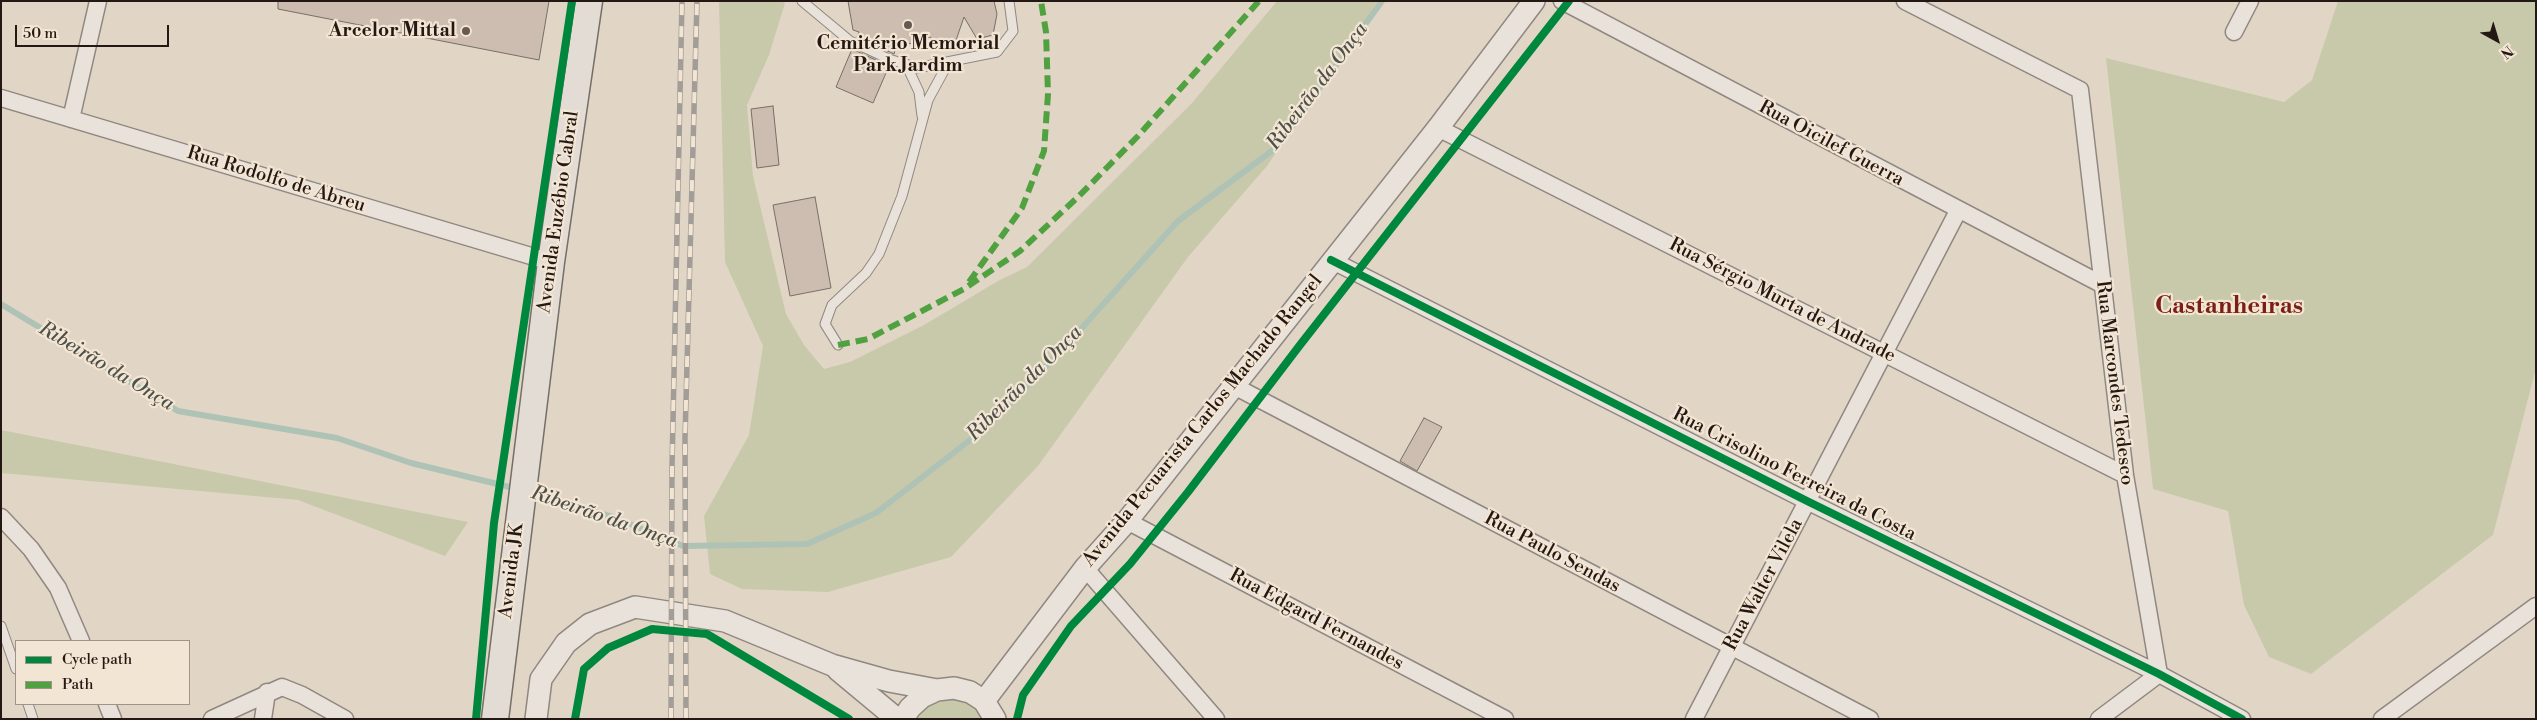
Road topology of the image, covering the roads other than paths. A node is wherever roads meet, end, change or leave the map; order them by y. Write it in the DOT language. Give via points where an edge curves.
graph roads {
  1 [pos="98,1"];
  2 [pos="589,1"];
  3 [pos="802,1"];
  4 [pos="1008,1"];
  5 [pos="1534,1"];
  6 [pos="1562,1"];
  7 [pos="1906,1"];
  8 [pos="2250,1"];
  9 [pos="2234,32"];
  10 [pos="958,60"];
  11 [pos="906,64"];
  12 [pos="1,98"];
  13 [pos="71,119"];
  14 [pos="921,126"];
  15 [pos="1438,128"];
  16 [pos="1958,211"];
  17 [pos="1331,260"];
  18 [pos="551,262"];
  19 [pos="2101,284"];
  20 [pos="838,345"];
  21 [pos="1884,352"];
  22 [pos="1234,386"];
  23 [pos="531,424"];
  24 [pos="2125,475"];
  25 [pos="1807,501"];
  26 [pos="1,518"];
  27 [pos="1127,521"];
  28 [pos="1086,568"];
  29 [pos="2536,606"];
  30 [pos="1,626"];
  31 [pos="81,640"];
  32 [pos="1731,647"];
  33 [pos="832,665"];
  34 [pos="15,667"];
  35 [pos="2159,674"];
  36 [pos="937,690"];
  37 [pos="267,692"];
  38 [pos="28,705"];
  39 [pos="107,705"];
  40 [pos="989,710"];
  41 [pos="335,716"];
  42 [pos="33,719"];
  43 [pos="113,719"];
  44 [pos="212,719"];
  45 [pos="263,719"];
  46 [pos="495,719"];
  47 [pos="536,719"];
  48 [pos="897,719"];
  49 [pos="904,719"];
  50 [pos="1216,719"];
  51 [pos="1505,719"];
  52 [pos="1694,719"];
  53 [pos="1870,719"];
  54 [pos="2099,719"];
  55 [pos="2242,719"];
  56 [pos="2382,719"];
  1 -- 13 [label="street"];
  2 -- 18 [label="main road, Avenida Euzébio Cabral"];
  3 -- 11 [label="lane" via="850,41"];
  4 -- 10 [label="lane" via="1013,31 997,52"];
  5 -- 15 [label="street, Avenida Pecuarista Carlos Machado Rangel"];
  6 -- 16 [label="street, Rua Oicilef Guerra"];
  7 -- 19 [label="street, Rua Marcondes Tedesco" via="2080,90"];
  8 -- 9 [label="street"];
  10 -- 11 [label="lane" via="918,68"];
  10 -- 14 [label="lane" via="947,65 940,75 928,100"];
  11 -- 14 [label="lane" via="919,92"];
  12 -- 13 [label="street, Rua Rodolfo de Abreu"];
  13 -- 18 [label="street, Rua Rodolfo de Abreu"];
  14 -- 20 [label="lane" via="902,196 879,254 866,273 832,306 828,315 825,324"];
  15 -- 17 [label="street, Avenida Pecuarista Carlos Machado Rangel"];
  15 -- 21 [label="street, Rua Sérgio Murta de Andrade"];
  16 -- 19 [label="street, Rua Oicilef Guerra"];
  16 -- 21 [label="street, Rua Walter Vilela"];
  17 -- 22 [label="street, Avenida Pecuarista Carlos Machado Rangel"];
  17 -- 25 [label="street, Rua Crisolino Ferreira da Costa"];
  18 -- 23 [label="main road, Avenida Euzébio Cabral"];
  19 -- 24 [label="street, Rua Marcondes Tedesco"];
  21 -- 24 [label="street, Rua Sérgio Murta de Andrade"];
  21 -- 25 [label="street, Rua Walter Vilela"];
  22 -- 27 [label="street, Avenida Pecuarista Carlos Machado Rangel"];
  22 -- 32 [label="street, Rua Paulo Sendas"];
  23 -- 46 [label="main road, Avenida JK"];
  24 -- 35 [label="street, Rua Marcondes Tedesco"];
  25 -- 32 [label="street, Rua Walter Vilela"];
  25 -- 35 [label="street, Rua Crisolino Ferreira da Costa"];
  26 -- 31 [label="street" via="31,549 58,588"];
  27 -- 28 [label="street, Avenida Pecuarista Carlos Machado Rangel"];
  27 -- 51 [label="street, Rua Edgard Fernandes"];
  28 -- 40 [label="street, Avenida Pecuarista Carlos Machado Rangel"];
  28 -- 50 [label="street"];
  29 -- 56 [label="street"];
  30 -- 34 [label="lane"];
  32 -- 52 [label="street, Rua Walter Vilela"];
  32 -- 53 [label="street, Rua Paulo Sendas"];
  33 -- 36 [label="street"];
  33 -- 47 [label="street" via="725,621 635,607 590,624 566,643 541,679"];
  33 -- 48 [label="street"];
  35 -- 54 [label="street"];
  35 -- 55 [label="street, Rua Crisolino Ferreira da Costa"];
  36 -- 40 [label="street" via="954,688 970,692"];
  36 -- 49 [label="street" via="922,697"];
  37 -- 41 [label="street" via="282,687 302,695"];
  37 -- 44 [label="street"];
  37 -- 45 [label="street"];
  38 -- 42 [label="lane"];
  39 -- 43 [label="street"];
}
